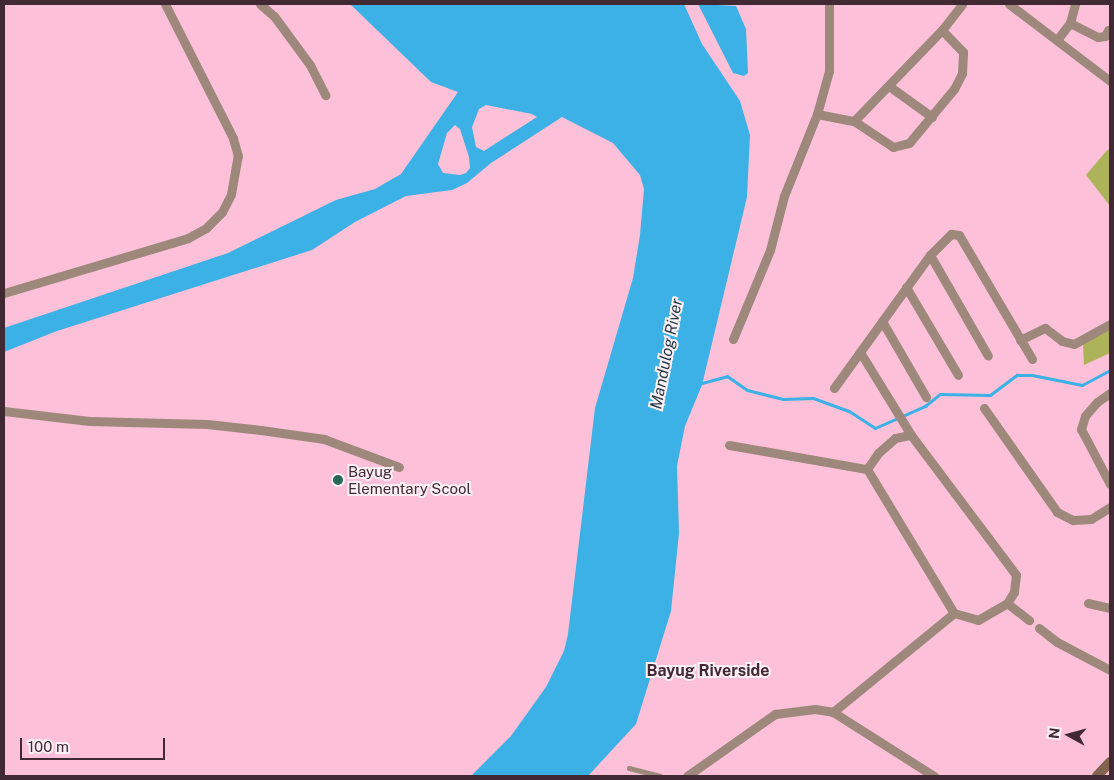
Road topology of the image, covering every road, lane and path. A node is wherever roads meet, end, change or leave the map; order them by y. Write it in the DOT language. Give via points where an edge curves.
graph roads {
  1 [pos="164,4"];
  2 [pos="260,4"];
  3 [pos="829,4"];
  4 [pos="962,4"];
  5 [pos="1008,4"];
  6 [pos="1075,4"];
  7 [pos="1070,22"];
  8 [pos="942,30"];
  9 [pos="1108,30"];
  10 [pos="1057,40"];
  11 [pos="1110,81"];
  12 [pos="889,86"];
  13 [pos="324,95"];
  14 [pos="817,114"];
  15 [pos="932,117"];
  16 [pos="854,122"];
  17 [pos="930,255"];
  18 [pos="906,287"];
  19 [pos="4,293"];
  20 [pos="882,321"];
  21 [pos="1110,324"];
  22 [pos="733,340"];
  23 [pos="1020,340"];
  24 [pos="860,352"];
  25 [pos="988,356"];
  26 [pos="1032,359"];
  27 [pos="958,375"];
  28 [pos="834,388"];
  29 [pos="1110,393"];
  30 [pos="926,397"];
  31 [pos="984,408"];
  32 [pos="4,411"];
  33 [pos="911,435"];
  34 [pos="730,445"];
  35 [pos="399,468"];
  36 [pos="867,469"];
  37 [pos="1110,484"];
  38 [pos="1110,507"];
  39 [pos="1007,602"];
  40 [pos="1088,603"];
  41 [pos="1110,608"];
  42 [pos="954,613"];
  43 [pos="1029,620"];
  44 [pos="1038,628"];
  45 [pos="1110,670"];
  46 [pos="833,712"];
  47 [pos="1110,762"];
  48 [pos="629,768"];
  49 [pos="660,776"];
  50 [pos="687,776"];
  51 [pos="934,776"];
  52 [pos="1097,776"];
  1 -- 19 [label="street" via="233,138 238,156 231,194 222,212 206,228 188,238"];
  2 -- 13 [label="street" via="274,16 310,65"];
  3 -- 14 [label="street" via="829,71"];
  4 -- 8 [label="street"];
  5 -- 10 [label="street"];
  6 -- 7 [label="street"];
  7 -- 9 [label="street" via="1098,36 1105,36"];
  7 -- 10 [label="street"];
  8 -- 12 [label="street"];
  8 -- 15 [label="street" via="963,52 965,62 954,90"];
  10 -- 11 [label="street"];
  12 -- 15 [label="street"];
  12 -- 16 [label="street"];
  14 -- 16 [label="street"];
  14 -- 22 [label="street" via="784,196 770,250"];
  15 -- 16 [label="street" via="902,147 886,144"];
  17 -- 18 [label="street"];
  17 -- 23 [label="street" via="951,234 959,235"];
  17 -- 25 [label="street"];
  18 -- 20 [label="street"];
  18 -- 27 [label="street"];
  20 -- 24 [label="street"];
  20 -- 30 [label="street"];
  21 -- 23 [label="street" via="1074,344 1062,341 1045,328 1039,328"];
  23 -- 26 [label="street"];
  24 -- 28 [label="street"];
  24 -- 33 [label="street"];
  29 -- 37 [label="street" via="1085,416 1081,429"];
  31 -- 38 [label="street" via="1057,512 1073,520 1091,519"];
  32 -- 35 [label="street" via="89,421 207,424 261,430 324,440"];
  33 -- 36 [label="street" via="895,438 878,453"];
  33 -- 39 [label="street" via="1016,575 1014,592"];
  34 -- 36 [label="street"];
  36 -- 42 [label="street"];
  39 -- 42 [label="street" via="978,620"];
  39 -- 43 [label="street"];
  40 -- 41 [label="street"];
  42 -- 46 [label="street"];
  44 -- 45 [label="street" via="1057,642"];
  46 -- 50 [label="street" via="815,710 776,714"];
  46 -- 51 [label="street"];
  47 -- 52 [label="street"];
  48 -- 49 [label="lane"];
}
